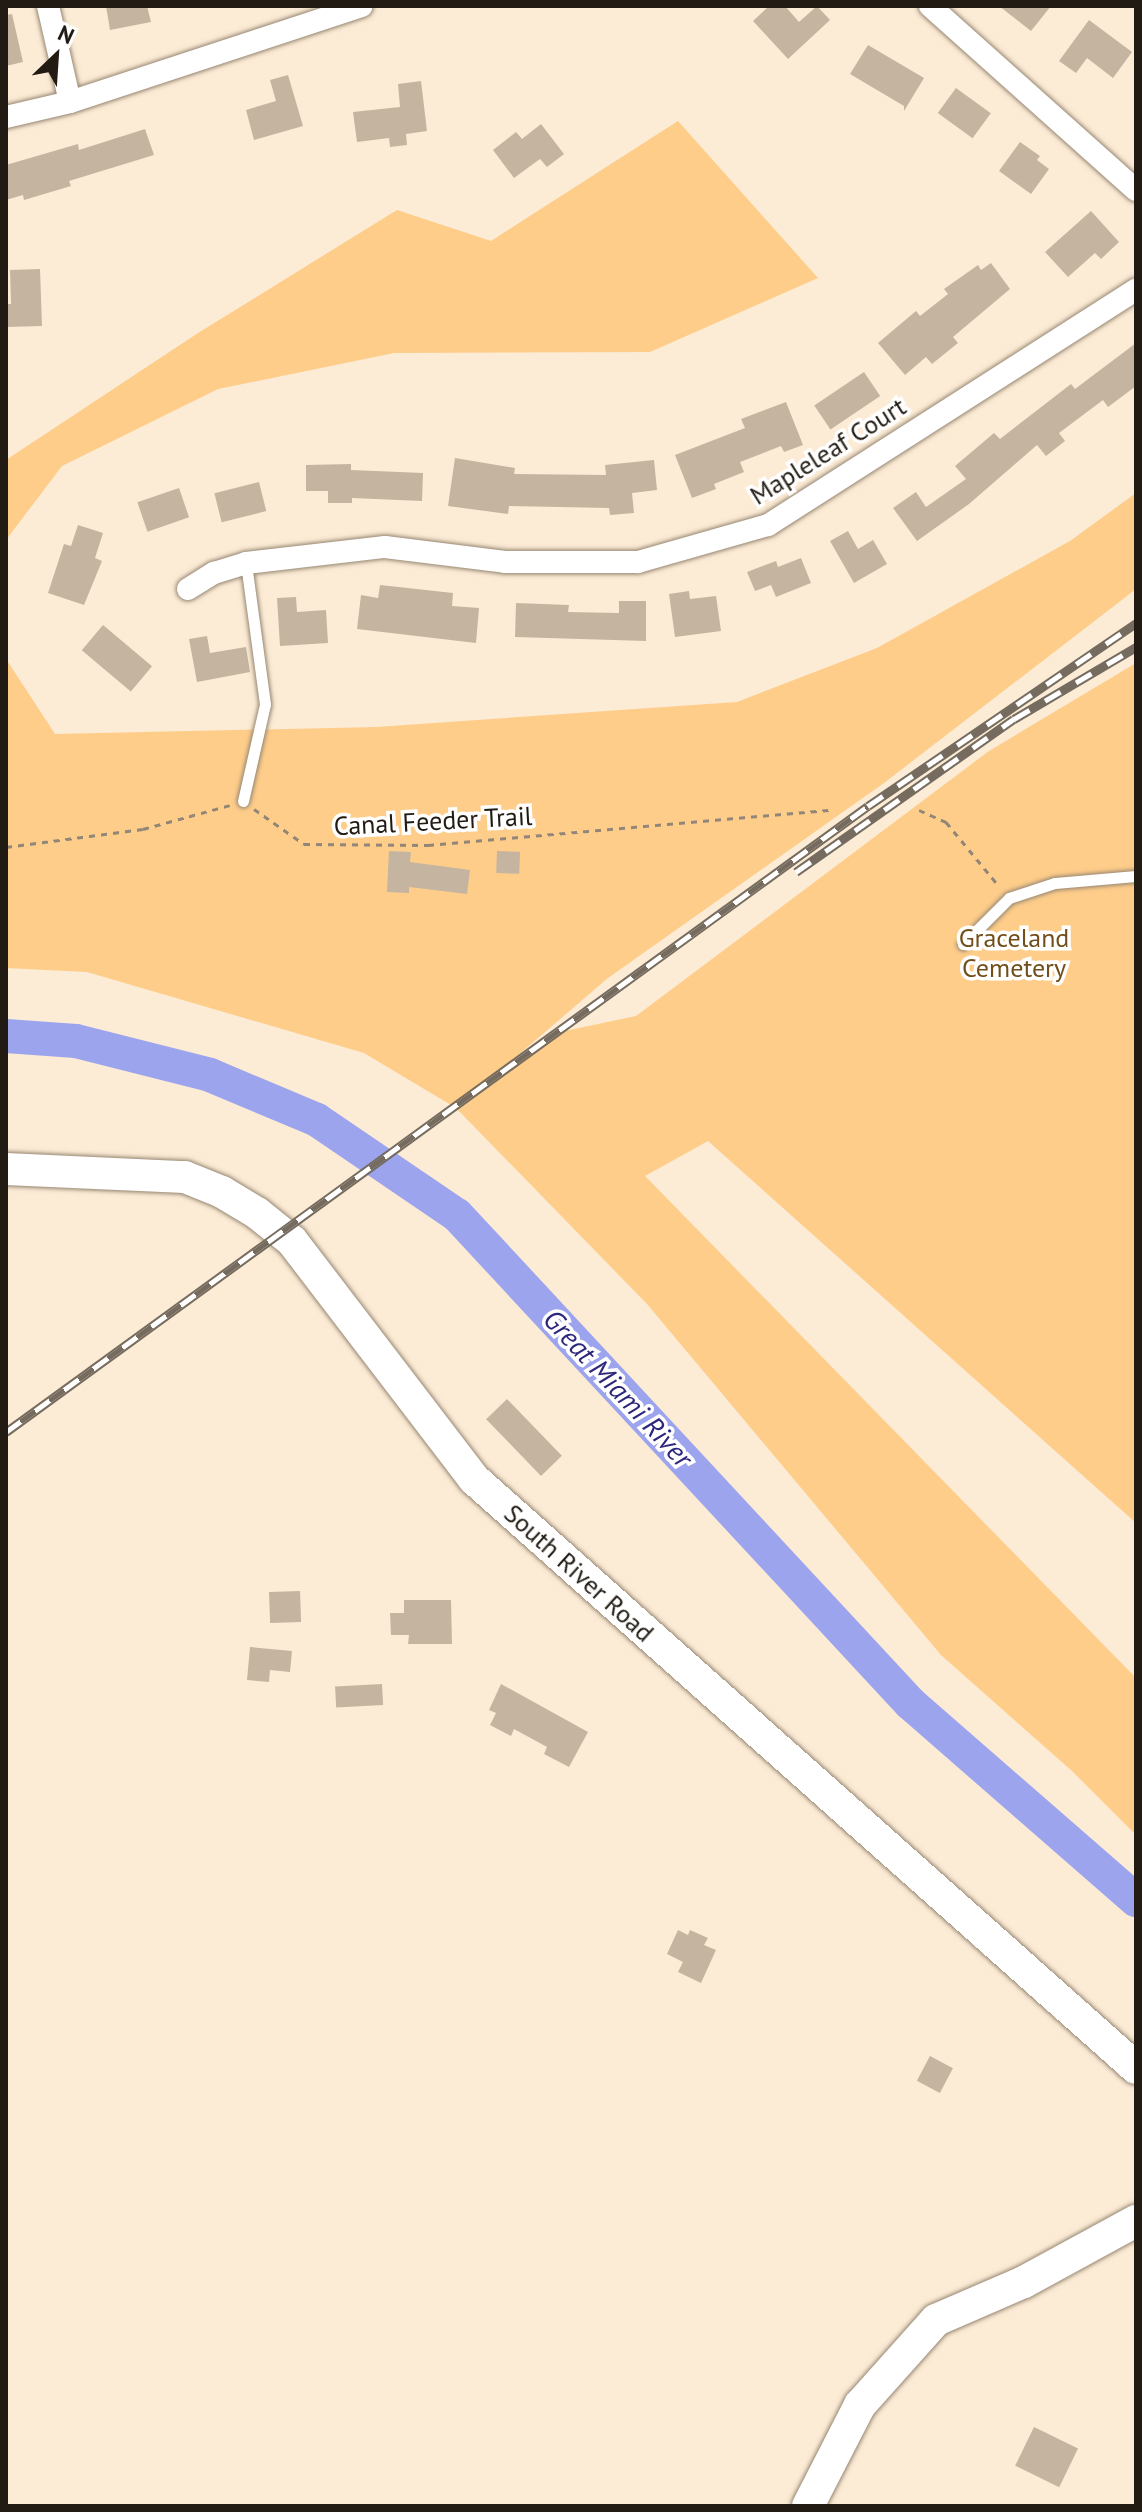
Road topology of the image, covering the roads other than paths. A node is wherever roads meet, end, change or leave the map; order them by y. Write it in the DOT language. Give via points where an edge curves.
graph roads {
  1 [pos="48,6"];
  2 [pos="362,6"];
  3 [pos="930,6"];
  4 [pos="70,102"];
  5 [pos="6,117"];
  6 [pos="1136,190"];
  7 [pos="1136,290"];
  8 [pos="246,563"];
  9 [pos="188,589"];
  10 [pos="243,801"];
  11 [pos="1136,876"];
  12 [pos="963,944"];
  13 [pos="6,1169"];
  14 [pos="1136,2068"];
  15 [pos="1136,2221"];
  16 [pos="808,2506"];
  1 -- 4 [label="street"];
  2 -- 4 [label="street"];
  3 -- 6 [label="street"];
  4 -- 5 [label="street"];
  7 -- 8 [label="street, Mapleleaf Court" via="768,525 638,562 505,562 385,547"];
  8 -- 9 [label="street, Mapleleaf Court"];
  8 -- 10 [label="lane" via="265,704"];
  11 -- 12 [label="lane" via="1055,883 1009,898"];
  13 -- 14 [label="street, South River Road" via="185,1177 257,1213 292,1241 474,1479"];
  15 -- 16 [label="street" via="1024,2282 936,2320 860,2405"];
}
